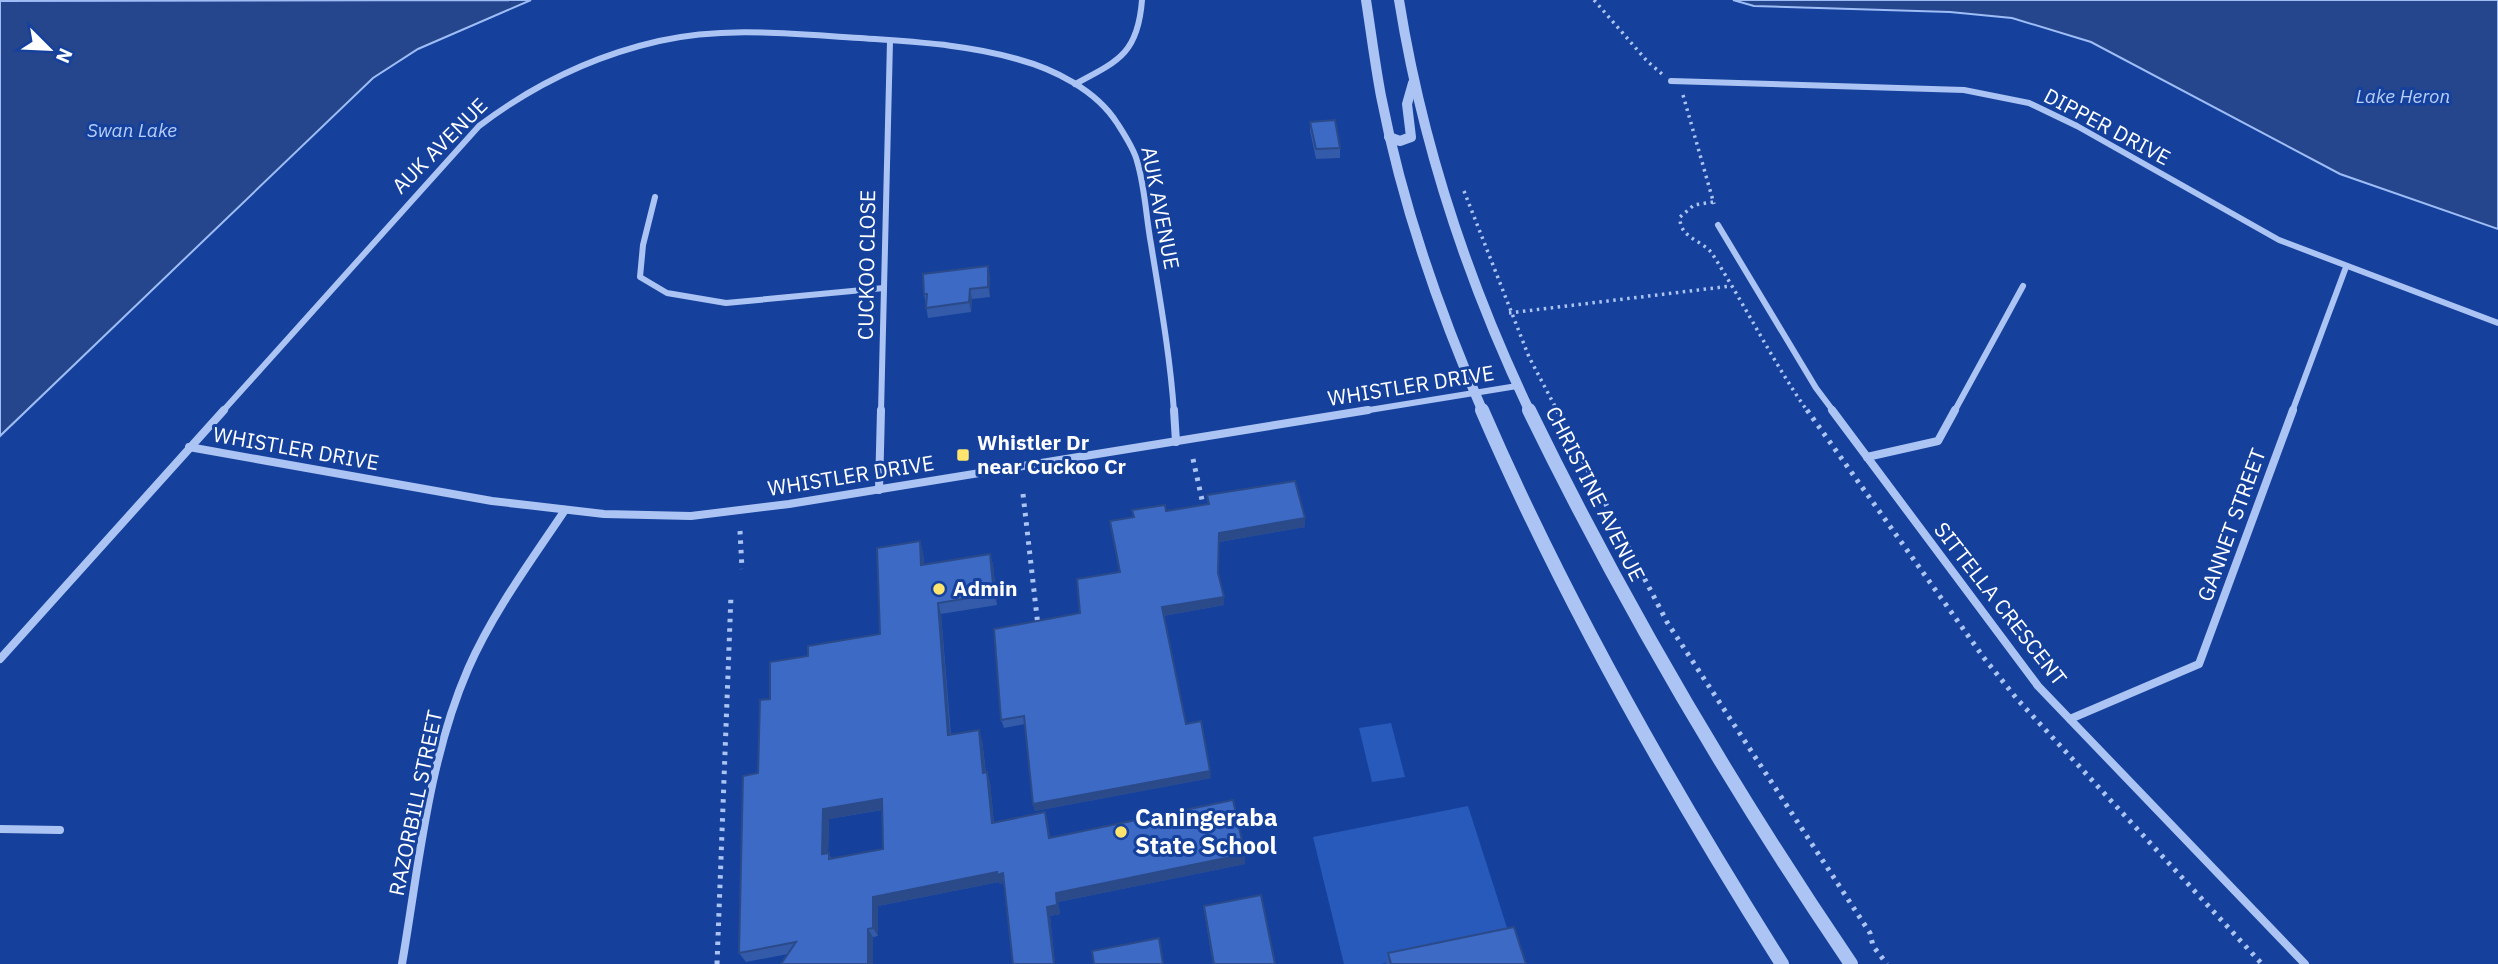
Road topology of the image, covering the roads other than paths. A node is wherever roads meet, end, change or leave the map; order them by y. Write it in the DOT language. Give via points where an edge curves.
graph roads {
  1 [pos="1142,0"];
  2 [pos="1366,0"];
  3 [pos="1399,0"];
  4 [pos="890,41"];
  5 [pos="1671,81"];
  6 [pos="1413,83"];
  7 [pos="1075,84"];
  8 [pos="1389,136"];
  9 [pos="655,197"];
  10 [pos="1718,225"];
  11 [pos="2346,267"];
  12 [pos="2023,286"];
  13 [pos="884,288"];
  14 [pos="2498,323"];
  15 [pos="1517,386"];
  16 [pos="1476,394"];
  17 [pos="1176,442"];
  18 [pos="189,447"];
  19 [pos="1867,457"];
  20 [pos="879,489"];
  21 [pos="565,510"];
  22 [pos="0,659"];
  23 [pos="2070,719"];
  24 [pos="0,829"];
  25 [pos="61,830"];
  26 [pos="402,964"];
  27 [pos="1782,964"];
  28 [pos="1851,964"];
  29 [pos="2305,964"];
  1 -- 7 [label="street" via="1134,46"];
  2 -- 8 [label="street"];
  3 -- 6 [label="street, CHRISTINE AVENUE"];
  4 -- 7 [label="street, AUK AVENUE" via="1000,54 1045,68"];
  4 -- 13 [label="street, CUCKOO CLOSE"];
  4 -- 18 [label="street, AUK AVENUE" via="776,32 691,35 606,56 519,97 453,152"];
  5 -- 11 [label="street, DIPPER DRIVE" via="1949,89 2004,96 2053,113 2270,235"];
  6 -- 8 [label="street" via="1407,104 1411,137 1400,141"];
  6 -- 15 [label="street, CHRISTINE AVENUE" via="1447,209"];
  7 -- 17 [label="street, AUK AVENUE" via="1115,117 1137,159 1171,370"];
  8 -- 16 [label="street" via="1439,303"];
  9 -- 13 [label="street" via="640,277 667,293 726,303"];
  10 -- 19 [label="street, SITTELLA CRESCENT" via="1804,369"];
  11 -- 14 [label="street, DIPPER DRIVE"];
  11 -- 23 [label="street, GANNET STREET" via="2199,664"];
  12 -- 19 [label="street" via="1938,441"];
  13 -- 20 [label="street, CUCKOO CLOSE"];
  15 -- 16 [label="street, WHISTLER DRIVE"];
  15 -- 28 [label="street, CHRISTINE AVENUE" via="1623,598 1696,723"];
  16 -- 17 [label="street, WHISTLER DRIVE"];
  16 -- 27 [label="street" via="1573,606 1725,875"];
  17 -- 20 [label="street, WHISTLER DRIVE"];
  18 -- 21 [label="street, WHISTLER DRIVE"];
  18 -- 22 [label="street, AUK AVENUE"];
  19 -- 23 [label="street, SITTELLA CRESCENT" via="2019,663"];
  20 -- 21 [label="street, WHISTLER DRIVE" via="691,516"];
  21 -- 26 [label="street, RAZORBILL STREET" via="478,650 453,709 439,757"];
  23 -- 29 [label="street, SITTELLA CRESCENT"];
  24 -- 25 [label="street"];
}
